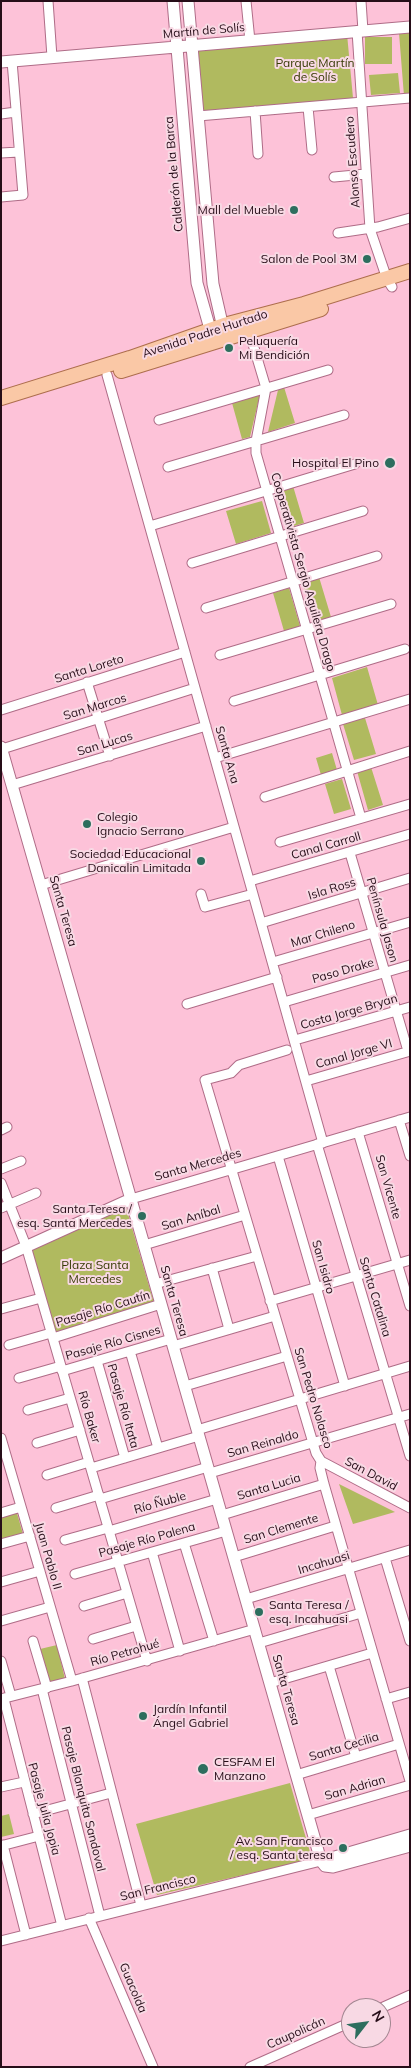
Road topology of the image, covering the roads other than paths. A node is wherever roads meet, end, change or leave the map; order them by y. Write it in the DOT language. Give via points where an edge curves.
graph roads {
  1 [pos="48,1"];
  2 [pos="173,1"];
  3 [pos="188,1"];
  4 [pos="246,1"];
  5 [pos="361,1"];
  6 [pos="410,27"];
  7 [pos="360,31"];
  8 [pos="250,40"];
  9 [pos="192,45"];
  10 [pos="177,47"];
  11 [pos="52,57"];
  12 [pos="6,61"];
  13 [pos="410,98"];
  14 [pos="361,102"];
  15 [pos="308,107"];
  16 [pos="254,111"];
  17 [pos="16,112"];
  18 [pos="1,114"];
  19 [pos="198,116"];
  20 [pos="312,150"];
  21 [pos="20,152"];
  22 [pos="1,154"];
  23 [pos="258,154"];
  24 [pos="366,174"];
  25 [pos="334,177"];
  26 [pos="1,197"];
  27 [pos="410,218"];
  28 [pos="370,229"];
  29 [pos="338,233"];
  30 [pos="212,272"];
  31 [pos="410,272"];
  32 [pos="196,276"];
  33 [pos="410,281"];
  34 [pos="389,283"];
  35 [pos="249,331"];
  36 [pos="218,334"];
  37 [pos="328,370"];
  38 [pos="107,375"];
  39 [pos="266,388"];
  40 [pos="1,398"];
  41 [pos="1,408"];
  42 [pos="344,415"];
  43 [pos="159,420"];
  44 [pos="256,441"];
  45 [pos="355,464"];
  46 [pos="168,467"];
  47 [pos="266,490"];
  48 [pos="363,511"];
  49 [pos="150,526"];
  50 [pos="280,536"];
  51 [pos="377,556"];
  52 [pos="192,562"];
  53 [pos="293,581"];
  54 [pos="391,604"];
  55 [pos="206,608"];
  56 [pos="307,629"];
  57 [pos="405,649"];
  58 [pos="185,652"];
  59 [pos="220,655"];
  60 [pos="320,675"];
  61 [pos="88,682"];
  62 [pos="195,688"];
  63 [pos="410,699"];
  64 [pos="234,701"];
  65 [pos="1,710"];
  66 [pos="98,719"];
  67 [pos="334,722"];
  68 [pos="206,726"];
  69 [pos="1,748"];
  70 [pos="410,751"];
  71 [pos="110,756"];
  72 [pos="215,758"];
  73 [pos="347,770"];
  74 [pos="12,785"];
  75 [pos="265,797"];
  76 [pos="410,804"];
  77 [pos="361,818"];
  78 [pos="234,827"];
  79 [pos="410,834"];
  80 [pos="280,842"];
  81 [pos="350,853"];
  82 [pos="410,878"];
  83 [pos="250,881"];
  84 [pos="41,885"];
  85 [pos="362,893"];
  86 [pos="201,894"];
  87 [pos="253,894"];
  88 [pos="410,922"];
  89 [pos="261,923"];
  90 [pos="373,932"];
  91 [pos="272,962"];
  92 [pos="410,965"];
  93 [pos="385,972"];
  94 [pos="277,977"];
  95 [pos="284,1002"];
  96 [pos="187,1004"];
  97 [pos="410,1007"];
  98 [pos="396,1011"];
  99 [pos="295,1040"];
  100 [pos="287,1050"];
  101 [pos="409,1051"];
  102 [pos="306,1081"];
  103 [pos="410,1117"];
  104 [pos="399,1120"];
  105 [pos="358,1132"];
  106 [pos="320,1143"];
  107 [pos="278,1156"];
  108 [pos="410,1156"];
  109 [pos="21,1161"];
  110 [pos="1,1169"];
  111 [pos="231,1170"];
  112 [pos="1,1183"];
  113 [pos="36,1193"];
  114 [pos="131,1199"];
  115 [pos="10,1204"];
  116 [pos="1,1208"];
  117 [pos="245,1215"];
  118 [pos="144,1245"];
  119 [pos="26,1246"];
  120 [pos="257,1256"];
  121 [pos="1,1258"];
  122 [pos="410,1260"];
  123 [pos="397,1263"];
  124 [pos="212,1268"];
  125 [pos="356,1275"];
  126 [pos="155,1284"];
  127 [pos="316,1287"];
  128 [pos="41,1298"];
  129 [pos="270,1300"];
  130 [pos="161,1304"];
  131 [pos="410,1306"];
  132 [pos="1,1309"];
  133 [pos="275,1316"];
  134 [pos="229,1329"];
  135 [pos="52,1336"];
  136 [pos="172,1343"];
  137 [pos="9,1345"];
  138 [pos="130,1351"];
  139 [pos="287,1356"];
  140 [pos="97,1361"];
  141 [pos="410,1366"];
  142 [pos="62,1368"];
  143 [pos="385,1374"];
  144 [pos="19,1378"];
  145 [pos="185,1386"];
  146 [pos="345,1386"];
  147 [pos="70,1398"];
  148 [pos="300,1399"];
  149 [pos="28,1410"];
  150 [pos="410,1414"];
  151 [pos="398,1418"];
  152 [pos="80,1430"];
  153 [pos="198,1432"];
  154 [pos="1,1438"];
  155 [pos="37,1443"];
  156 [pos="313,1443"];
  157 [pos="158,1448"];
  158 [pos="410,1456"];
  159 [pos="125,1458"];
  160 [pos="321,1461"];
  161 [pos="90,1465"];
  162 [pos="209,1470"];
  163 [pos="11,1471"];
  164 [pos="1,1474"];
  165 [pos="47,1475"];
  166 [pos="324,1484"];
  167 [pos="99,1497"];
  168 [pos="217,1499"];
  169 [pos="21,1507"];
  170 [pos="56,1508"];
  171 [pos="410,1508"];
  172 [pos="1,1513"];
  173 [pos="222,1514"];
  174 [pos="335,1526"];
  175 [pos="108,1530"];
  176 [pos="226,1531"];
  177 [pos="30,1536"];
  178 [pos="65,1540"];
  179 [pos="184,1543"];
  180 [pos="1,1544"];
  181 [pos="410,1550"];
  182 [pos="152,1552"];
  183 [pos="234,1557"];
  184 [pos="385,1558"];
  185 [pos="118,1562"];
  186 [pos="348,1569"];
  187 [pos="40,1572"];
  188 [pos="75,1574"];
  189 [pos="1,1582"];
  190 [pos="127,1593"];
  191 [pos="246,1599"];
  192 [pos="84,1606"];
  193 [pos="50,1607"];
  194 [pos="360,1613"];
  195 [pos="1,1621"];
  196 [pos="136,1626"];
  197 [pos="255,1629"];
  198 [pos="93,1639"];
  199 [pos="33,1640"];
  200 [pos="214,1641"];
  201 [pos="410,1641"];
  202 [pos="259,1643"];
  203 [pos="180,1651"];
  204 [pos="372,1653"];
  205 [pos="146,1660"];
  206 [pos="1,1661"];
  207 [pos="329,1666"];
  208 [pos="82,1678"];
  209 [pos="72,1681"];
  210 [pos="270,1684"];
  211 [pos="45,1688"];
  212 [pos="410,1692"];
  213 [pos="5,1698"];
  214 [pos="386,1699"];
  215 [pos="399,1744"];
  216 [pos="356,1757"];
  217 [pos="296,1775"];
  218 [pos="24,1782"];
  219 [pos="410,1783"];
  220 [pos="1,1787"];
  221 [pos="111,1793"];
  222 [pos="72,1804"];
  223 [pos="33,1814"];
  224 [pos="308,1815"];
  225 [pos="410,1835"];
  226 [pos="39,1836"];
  227 [pos="2,1846"];
  228 [pos="410,1846"];
  229 [pos="321,1861"];
  230 [pos="141,1905"];
  231 [pos="100,1916"];
  232 [pos="89,1918"];
  233 [pos="62,1926"];
  234 [pos="26,1935"];
  235 [pos="1,1941"];
  236 [pos="410,1995"];
  237 [pos="391,2004"];
  238 [pos="341,2026"];
  239 [pos="153,2067"];
  240 [pos="250,2067"];
  1 -- 11 [label="street"];
  2 -- 10 [label="street, Calderón de la Barca"];
  3 -- 9 [label="street"];
  4 -- 8 [label="street"];
  5 -- 7 [label="street, Alonso Escudero"];
  6 -- 7 [label="street, Martín de Solís"];
  7 -- 8 [label="street, Martín de Solís"];
  7 -- 14 [label="street, Alonso Escudero"];
  8 -- 9 [label="street, Martín de Solís"];
  9 -- 10 [label="street, Martín de Solís"];
  9 -- 19 [label="street"];
  10 -- 11 [label="street, Martín de Solís"];
  10 -- 32 [label="street, Calderón de la Barca"];
  11 -- 12 [label="street, Martín de Solís"];
  12 -- 17 [label="street"];
  13 -- 14 [label="street"];
  14 -- 15 [label="street"];
  14 -- 24 [label="street, Alonso Escudero"];
  15 -- 16 [label="street"];
  15 -- 20 [label="street"];
  16 -- 19 [label="street"];
  16 -- 23 [label="street"];
  17 -- 18 [label="street"];
  17 -- 21 [label="street"];
  19 -- 30 [label="street"];
  21 -- 22 [label="street"];
  21 -- 26 [label="street" via="23,195"];
  24 -- 25 [label="street"];
  24 -- 28 [label="street, Alonso Escudero"];
  27 -- 28 [label="street"];
  28 -- 29 [label="street"];
  28 -- 34 [label="street, Alonso Escudero"];
  30 -- 32 [label="street" via="202,270"];
  30 -- 36 [label="street"];
  31 -- 34 [label="main road, Avenida Padre Hurtado"];
  32 -- 36 [label="street, Calderón de la Barca" via="198,292"];
  33 -- 34 [label="main road, Avenida Padre Hurtado"];
  34 -- 35 [label="main road, Avenida Padre Hurtado"];
  34 -- 36 [label="main road, Avenida Padre Hurtado" via="304,304"];
  35 -- 36 [label="main road, Avenida Padre Hurtado"];
  35 -- 39 [label="street, Cooperativista Sergio Aguilera Drago"];
  36 -- 38 [label="main road, Avenida Padre Hurtado"];
  36 -- 40 [label="main road, Avenida Padre Hurtado"];
  37 -- 39 [label="street"];
  38 -- 41 [label="main road, Avenida Padre Hurtado"];
  38 -- 49 [label="street, Santa Ana"];
  39 -- 43 [label="street"];
  39 -- 44 [label="street, Cooperativista Sergio Aguilera Drago"];
  42 -- 44 [label="street"];
  44 -- 46 [label="street"];
  44 -- 47 [label="street, Cooperativista Sergio Aguilera Drago" via="256,454"];
  45 -- 47 [label="street"];
  47 -- 49 [label="street"];
  47 -- 50 [label="street, Cooperativista Sergio Aguilera Drago"];
  48 -- 50 [label="street"];
  49 -- 58 [label="street, Santa Ana"];
  50 -- 52 [label="street"];
  50 -- 53 [label="street, Cooperativista Sergio Aguilera Drago"];
  51 -- 53 [label="street"];
  53 -- 55 [label="street"];
  53 -- 56 [label="street, Cooperativista Sergio Aguilera Drago"];
  54 -- 56 [label="street"];
  56 -- 59 [label="street"];
  56 -- 60 [label="street, Cooperativista Sergio Aguilera Drago"];
  57 -- 60 [label="street"];
  58 -- 61 [label="street, Santa Loreto"];
  58 -- 62 [label="street, Santa Ana"];
  60 -- 64 [label="street"];
  60 -- 67 [label="street, Cooperativista Sergio Aguilera Drago"];
  61 -- 65 [label="street, Santa Loreto"];
  61 -- 66 [label="street"];
  62 -- 66 [label="street, San Marcos"];
  62 -- 68 [label="street, Santa Ana"];
  63 -- 67 [label="street"];
  66 -- 69 [label="street, San Marcos"];
  66 -- 71 [label="street"];
  67 -- 72 [label="street"];
  67 -- 73 [label="street, Cooperativista Sergio Aguilera Drago"];
  68 -- 71 [label="street, San Lucas"];
  68 -- 72 [label="street, Santa Ana"];
  69 -- 74 [label="street, Santa Teresa"];
  70 -- 73 [label="street"];
  71 -- 74 [label="street, San Lucas"];
  72 -- 78 [label="street, Santa Ana"];
  73 -- 75 [label="street"];
  73 -- 77 [label="street, Cooperativista Sergio Aguilera Drago"];
  74 -- 84 [label="street, Santa Teresa"];
  76 -- 77 [label="street"];
  77 -- 80 [label="street"];
  78 -- 83 [label="street, Santa Ana"];
  78 -- 84 [label="street"];
  79 -- 81 [label="street, Canal Carroll"];
  81 -- 83 [label="street, Canal Carroll"];
  81 -- 85 [label="street, Península Jason"];
  82 -- 85 [label="street, Isla Ross"];
  83 -- 87 [label="street, Santa Ana"];
  84 -- 114 [label="street, Santa Teresa"];
  85 -- 89 [label="street, Isla Ross"];
  85 -- 90 [label="street, Península Jason"];
  86 -- 87 [label="street" via="205,907"];
  87 -- 89 [label="street, Santa Ana"];
  88 -- 90 [label="street, Mar Chileno"];
  89 -- 91 [label="street, Santa Ana"];
  90 -- 91 [label="street, Mar Chileno"];
  90 -- 93 [label="street, Península Jason"];
  91 -- 94 [label="street, Santa Ana"];
  92 -- 93 [label="street, Paso Drake"];
  93 -- 95 [label="street, Paso Drake"];
  93 -- 98 [label="street, Península Jason"];
  94 -- 95 [label="street, Santa Ana"];
  94 -- 96 [label="street"];
  95 -- 99 [label="street, Santa Ana"];
  97 -- 98 [label="street, Costa Jorge Bryan"];
  98 -- 99 [label="street, Costa Jorge Bryan"];
  98 -- 101 [label="street, Península Jason"];
  99 -- 102 [label="street, Santa Ana"];
  100 -- 111 [label="street, San Pedro Nolasco" via="205,1080"];
  101 -- 102 [label="street, Canal Jorge VI"];
  102 -- 106 [label="street, Santa Ana"];
  103 -- 104 [label="street, Santa Mercedes"];
  104 -- 105 [label="street, Santa Mercedes"];
  104 -- 108 [label="street"];
  105 -- 106 [label="street, Santa Mercedes"];
  105 -- 123 [label="street, San Vicente"];
  106 -- 107 [label="street, Santa Mercedes"];
  106 -- 125 [label="street, Santa Catalina"];
  107 -- 111 [label="street, Santa Mercedes"];
  107 -- 127 [label="street, San Isidro"];
  109 -- 110 [label="street"];
  111 -- 114 [label="street, Santa Mercedes"];
  111 -- 117 [label="street, San Pedro Nolasco"];
  112 -- 115 [label="street, Río Baker"];
  113 -- 115 [label="street"];
  114 -- 118 [label="street, Santa Teresa"];
  114 -- 119 [label="street, Santa Mercedes"];
  115 -- 116 [label="street"];
  115 -- 119 [label="street, Río Baker"];
  117 -- 118 [label="street, San Aníbal"];
  117 -- 120 [label="street, San Pedro Nolasco"];
  118 -- 126 [label="street, Santa Teresa"];
  119 -- 121 [label="street, Santa Mercedes"];
  119 -- 128 [label="street, Río Baker"];
  120 -- 124 [label="street"];
  120 -- 129 [label="street, San Pedro Nolasco"];
  122 -- 123 [label="street"];
  123 -- 125 [label="street"];
  123 -- 131 [label="street, San Vicente"];
  124 -- 126 [label="street"];
  124 -- 134 [label="street"];
  125 -- 127 [label="street"];
  125 -- 143 [label="street, Santa Catalina"];
  126 -- 130 [label="street, Santa Teresa"];
  127 -- 129 [label="street"];
  127 -- 146 [label="street, San Isidro"];
  128 -- 132 [label="street"];
  128 -- 135 [label="street, Río Baker"];
  129 -- 133 [label="street, San Pedro Nolasco"];
  130 -- 135 [label="street, Pasaje Río Cautín"];
  130 -- 136 [label="street, Santa Teresa"];
  133 -- 134 [label="street, Pasaje Río Cisnes"];
  133 -- 139 [label="street, San Pedro Nolasco"];
  134 -- 136 [label="street, Pasaje Río Cisnes"];
  135 -- 137 [label="street, Pasaje Río Cautín"];
  135 -- 142 [label="street, Río Baker"];
  136 -- 138 [label="street, Pasaje Río Cisnes"];
  136 -- 145 [label="street, Santa Teresa"];
  138 -- 140 [label="street, Pasaje Río Cisnes"];
  138 -- 157 [label="street"];
  139 -- 145 [label="street"];
  139 -- 148 [label="street, San Pedro Nolasco"];
  140 -- 142 [label="street, Pasaje Río Cisnes"];
  140 -- 159 [label="street, Pasaje Río Itata"];
  141 -- 143 [label="street"];
  142 -- 144 [label="street, Pasaje Río Cisnes"];
  142 -- 147 [label="street, Río Baker"];
  143 -- 146 [label="street"];
  143 -- 151 [label="street, Santa Catalina"];
  145 -- 153 [label="street, Santa Teresa"];
  146 -- 148 [label="street"];
  147 -- 149 [label="street"];
  147 -- 152 [label="street, Río Baker"];
  148 -- 153 [label="street"];
  148 -- 156 [label="street, San Pedro Nolasco"];
  150 -- 151 [label="street, San Reinaldo"];
  151 -- 156 [label="street, San Reinaldo"];
  151 -- 158 [label="street, Santa Catalina"];
  152 -- 155 [label="street"];
  152 -- 161 [label="street, Río Baker"];
  153 -- 157 [label="street"];
  153 -- 162 [label="street, Santa Teresa"];
  154 -- 163 [label="street, Juan Pablo II"];
  156 -- 160 [label="street, San Pedro Nolasco"];
  156 -- 162 [label="street, San Reinaldo"];
  157 -- 159 [label="street"];
  159 -- 161 [label="street"];
  160 -- 166 [label="street, San Pedro Nolasco"];
  160 -- 171 [label="street, San David"];
  161 -- 165 [label="street"];
  161 -- 167 [label="street, Río Baker"];
  162 -- 167 [label="street, San Reinaldo"];
  162 -- 168 [label="street, Santa Teresa"];
  163 -- 164 [label="street"];
  163 -- 169 [label="street, Juan Pablo II"];
  166 -- 173 [label="street, Santa Lucia"];
  166 -- 174 [label="street, San Pedro Nolasco"];
  167 -- 170 [label="street, San Reinaldo"];
  167 -- 175 [label="street, Río Baker"];
  168 -- 173 [label="street, Santa Teresa"];
  168 -- 175 [label="street, Río Ñuble"];
  169 -- 172 [label="street"];
  169 -- 177 [label="street, Juan Pablo II"];
  173 -- 176 [label="street, Santa Teresa"];
  174 -- 183 [label="street, San Clemente"];
  174 -- 186 [label="street, San Pedro Nolasco"];
  175 -- 178 [label="street, Río Ñuble"];
  175 -- 185 [label="street, Río Baker"];
  176 -- 179 [label="street, Pasaje Río Palena"];
  176 -- 183 [label="street, Santa Teresa"];
  177 -- 180 [label="street"];
  177 -- 187 [label="street, Juan Pablo II"];
  179 -- 182 [label="street, Pasaje Río Palena"];
  179 -- 200 [label="street"];
  181 -- 184 [label="street, Incahuasi"];
  182 -- 185 [label="street, Pasaje Río Palena"];
  182 -- 203 [label="street"];
  183 -- 191 [label="street, Santa Teresa"];
  184 -- 186 [label="street, Incahuasi"];
  184 -- 201 [label="street"];
  185 -- 188 [label="street, Pasaje Río Palena"];
  185 -- 190 [label="street, Río Baker"];
  186 -- 191 [label="street, Incahuasi"];
  186 -- 194 [label="street, San Pedro Nolasco"];
  187 -- 189 [label="street"];
  187 -- 193 [label="street, Juan Pablo II"];
  190 -- 192 [label="street"];
  190 -- 196 [label="street, Río Baker"];
  191 -- 197 [label="street, Santa Teresa"];
  193 -- 195 [label="street"];
  193 -- 209 [label="street, Juan Pablo II"];
  194 -- 202 [label="street"];
  194 -- 204 [label="street, San Pedro Nolasco"];
  196 -- 198 [label="street"];
  196 -- 205 [label="street, Río Baker"];
  197 -- 200 [label="street, Río Petrohué"];
  197 -- 202 [label="street, Santa Teresa"];
  199 -- 211 [label="street, Pasaje Blanquita Sandoval"];
  200 -- 203 [label="street, Río Petrohué"];
  202 -- 210 [label="street, Santa Teresa"];
  203 -- 205 [label="street, Río Petrohué"];
  204 -- 207 [label="street"];
  204 -- 214 [label="street, San Pedro Nolasco"];
  205 -- 208 [label="street, Río Petrohué"];
  206 -- 213 [label="street, Pasaje Julia Jopia"];
  207 -- 210 [label="street"];
  207 -- 216 [label="street"];
  208 -- 209 [label="street, Río Petrohué"];
  208 -- 221 [label="street"];
  209 -- 211 [label="street, Río Petrohué"];
  210 -- 217 [label="street, Santa Teresa"];
  211 -- 213 [label="street, Río Petrohué"];
  211 -- 222 [label="street, Pasaje Blanquita Sandoval"];
  212 -- 214 [label="street"];
  213 -- 218 [label="street, Pasaje Julia Jopia"];
  214 -- 215 [label="street, San Pedro Nolasco"];
  215 -- 216 [label="street, Santa Cecilia"];
  215 -- 219 [label="street, San Pedro Nolasco"];
  216 -- 217 [label="street, Santa Cecilia"];
  217 -- 224 [label="street, Santa Teresa"];
  218 -- 220 [label="street"];
  218 -- 223 [label="street, Pasaje Julia Jopia"];
  219 -- 224 [label="street, San Adrian"];
  221 -- 222 [label="street"];
  221 -- 230 [label="street"];
  222 -- 223 [label="street"];
  222 -- 231 [label="street, Pasaje Blanquita Sandoval"];
  223 -- 226 [label="street, Pasaje Julia Jopia"];
  224 -- 229 [label="street, Santa Teresa"];
  225 -- 229 [label="street"];
  226 -- 227 [label="street"];
  226 -- 233 [label="street, Pasaje Julia Jopia"];
  227 -- 234 [label="street"];
  228 -- 229 [label="street" via="333,1866 324,1866"];
  229 -- 230 [label="street, San Francisco"];
  230 -- 231 [label="street, San Francisco"];
  231 -- 232 [label="street, San Francisco"];
  232 -- 233 [label="street, San Francisco"];
  232 -- 239 [label="street, Guacolda"];
  233 -- 234 [label="street, San Francisco"];
  234 -- 235 [label="street, San Francisco"];
  236 -- 237 [label="street"];
  238 -- 240 [label="street, Caupolicán"];
}
